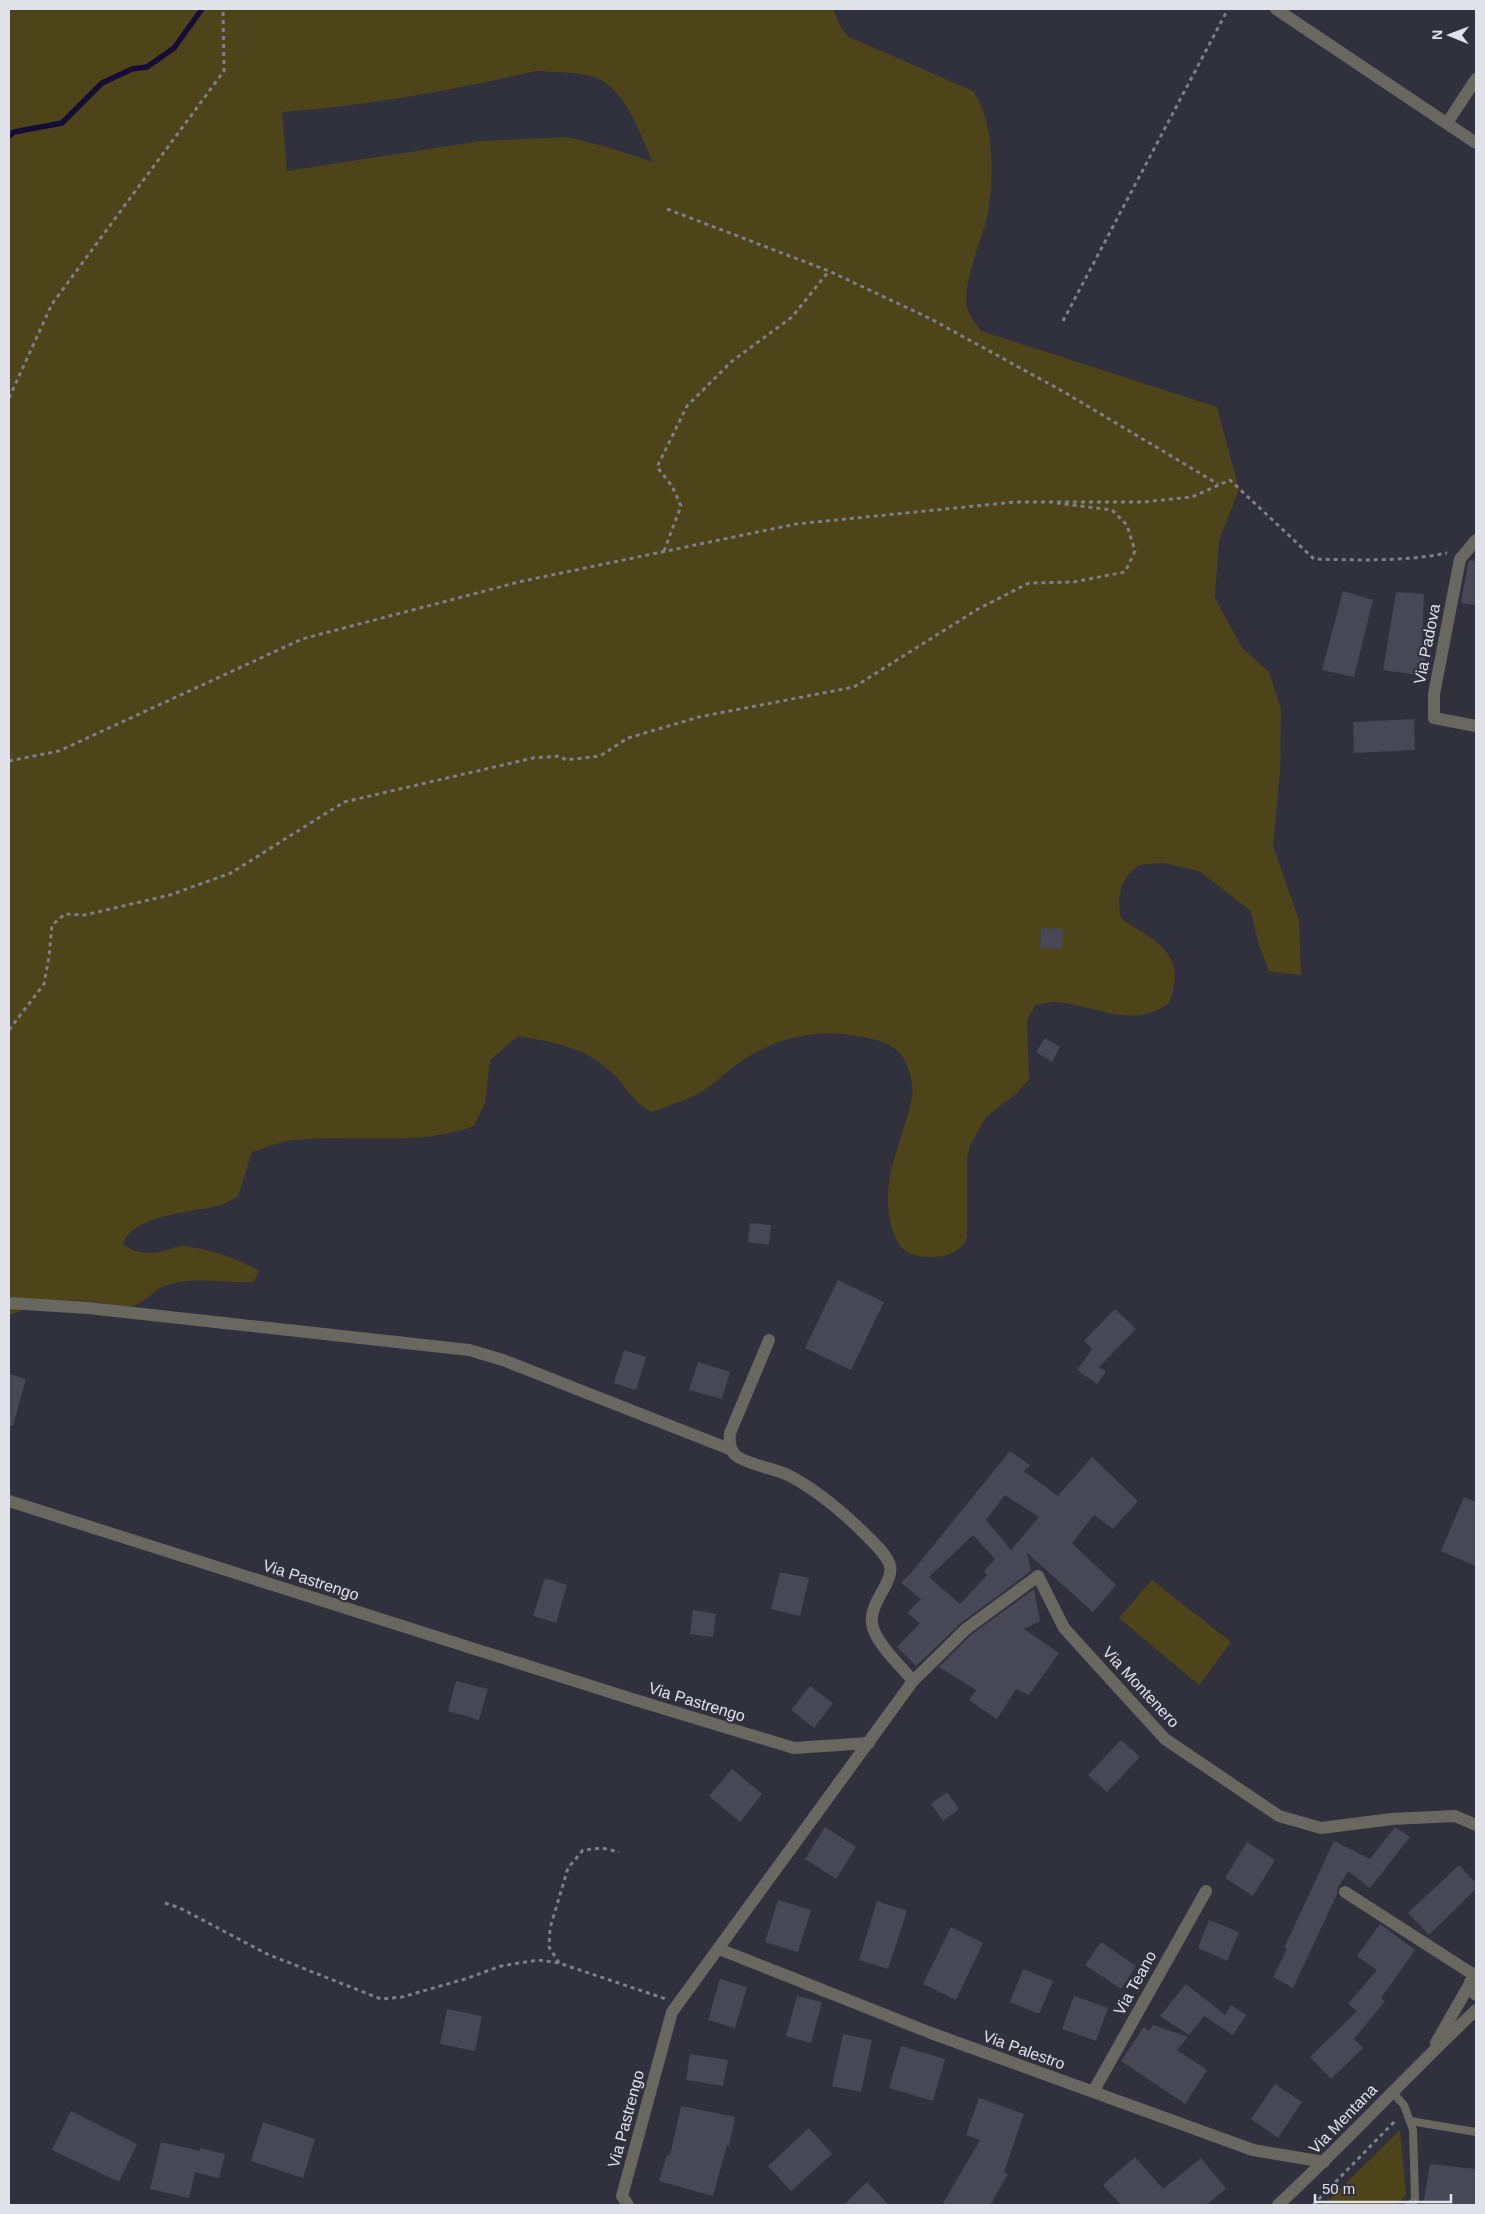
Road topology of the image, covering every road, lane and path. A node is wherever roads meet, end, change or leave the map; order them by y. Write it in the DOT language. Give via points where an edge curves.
graph roads {
  1 [pos="223,9"];
  2 [pos="1228,9"];
  3 [pos="1276,9"];
  4 [pos="1476,79"];
  5 [pos="1447,123"];
  6 [pos="1476,143"];
  7 [pos="667,209"];
  8 [pos="829,271"];
  9 [pos="1063,321"];
  10 [pos="9,398"];
  11 [pos="1219,485"];
  12 [pos="1044,502"];
  13 [pos="1472,544"];
  14 [pos="663,552"];
  15 [pos="1476,726"];
  16 [pos="9,761"];
  17 [pos="9,1030"];
  18 [pos="9,1303"];
  19 [pos="769,1340"];
  20 [pos="732,1450"];
  21 [pos="9,1500"];
  22 [pos="914,1681"];
  23 [pos="869,1742"];
  24 [pos="1476,1825"];
  25 [pos="619,1852"];
  26 [pos="1206,1891"];
  27 [pos="1345,1892"];
  28 [pos="165,1903"];
  29 [pos="720,1949"];
  30 [pos="559,1963"];
  31 [pos="1473,1977"];
  32 [pos="1476,1995"];
  33 [pos="676,2007"];
  34 [pos="1476,2010"];
  35 [pos="1430,2054"];
  36 [pos="1092,2092"];
  37 [pos="1392,2092"];
  38 [pos="1401,2102"];
  39 [pos="1410,2122"];
  40 [pos="1476,2132"];
  41 [pos="1324,2162"];
  42 [pos="628,2205"];
  43 [pos="1278,2205"];
  44 [pos="1313,2205"];
  45 [pos="1410,2205"];
  1 -- 10 [label="path" via="224,71 52,304"];
  2 -- 9 [label="path"];
  3 -- 5 [label="street"];
  4 -- 5 [label="street"];
  5 -- 6 [label="street"];
  7 -- 8 [label="path"];
  8 -- 11 [label="path" via="931,318 1064,392"];
  8 -- 14 [label="path" via="792,317 731,362 688,406 657,467 672,486 681,506"];
  11 -- 12 [label="path" via="1192,497 1143,502"];
  11 -- 13 [label="path" via="1230,480 1314,559 1425,558"];
  12 -- 14 [label="path" via="1015,502 796,524"];
  12 -- 17 [label="path" via="1112,510 1127,525 1135,551 1125,572 1073,582 1029,583 978,609 854,687 699,717 628,738 600,756 566,760 560,756 532,758 344,802 230,873 170,895 85,915 65,914 52,925 44,984"];
  13 -- 15 [label="street, Via Padova" via="1460,558 1434,694 1434,718"];
  14 -- 16 [label="path" via="523,580 302,639 59,751"];
  18 -- 20 [label="street" via="98,1309 469,1350 503,1360"];
  19 -- 20 [label="street" via="730,1433"];
  20 -- 22 [label="street" via="738,1457 788,1475 816,1492 867,1536 884,1556 890,1566 889,1574 875,1603 872,1622 879,1640"];
  21 -- 23 [label="street, Via Pastrengo" via="794,1748"];
  22 -- 23 [label="street, Via Montenero"];
  22 -- 24 [label="street, Via Montenero" via="966,1629 1038,1576 1064,1628 1165,1739 1279,1816 1321,1828 1392,1819 1455,1816"];
  23 -- 29 [label="street, Via Pastrengo"];
  25 -- 30 [label="path" via="602,1848 583,1850 568,1868 550,1928 549,1947"];
  26 -- 36 [label="street, Via Teano"];
  27 -- 31 [label="street"];
  28 -- 30 [label="path" via="267,1954 381,1999 420,1992 502,1966 538,1960"];
  29 -- 33 [label="street, Via Pastrengo"];
  29 -- 36 [label="street, Via Palestro" via="931,2034"];
  30 -- 33 [label="path" via="663,1997"];
  31 -- 32 [label="street" via="1472,1991"];
  31 -- 35 [label="street, Via Mentana"];
  33 -- 42 [label="street, Via Pastrengo" via="622,2196"];
  34 -- 35 [label="street, Via Mentana"];
  35 -- 37 [label="street, Via Mentana"];
  36 -- 41 [label="street, Via Palestro" via="1253,2150"];
  37 -- 38 [label="lane"];
  37 -- 41 [label="street, Via Mentana"];
  38 -- 39 [label="lane"];
  38 -- 44 [label="path" via="1394,2110 1394,2122"];
  39 -- 40 [label="lane"];
  39 -- 45 [label="lane" via="1413,2130 1414,2200"];
  41 -- 43 [label="street, Via Mentana"];
}
